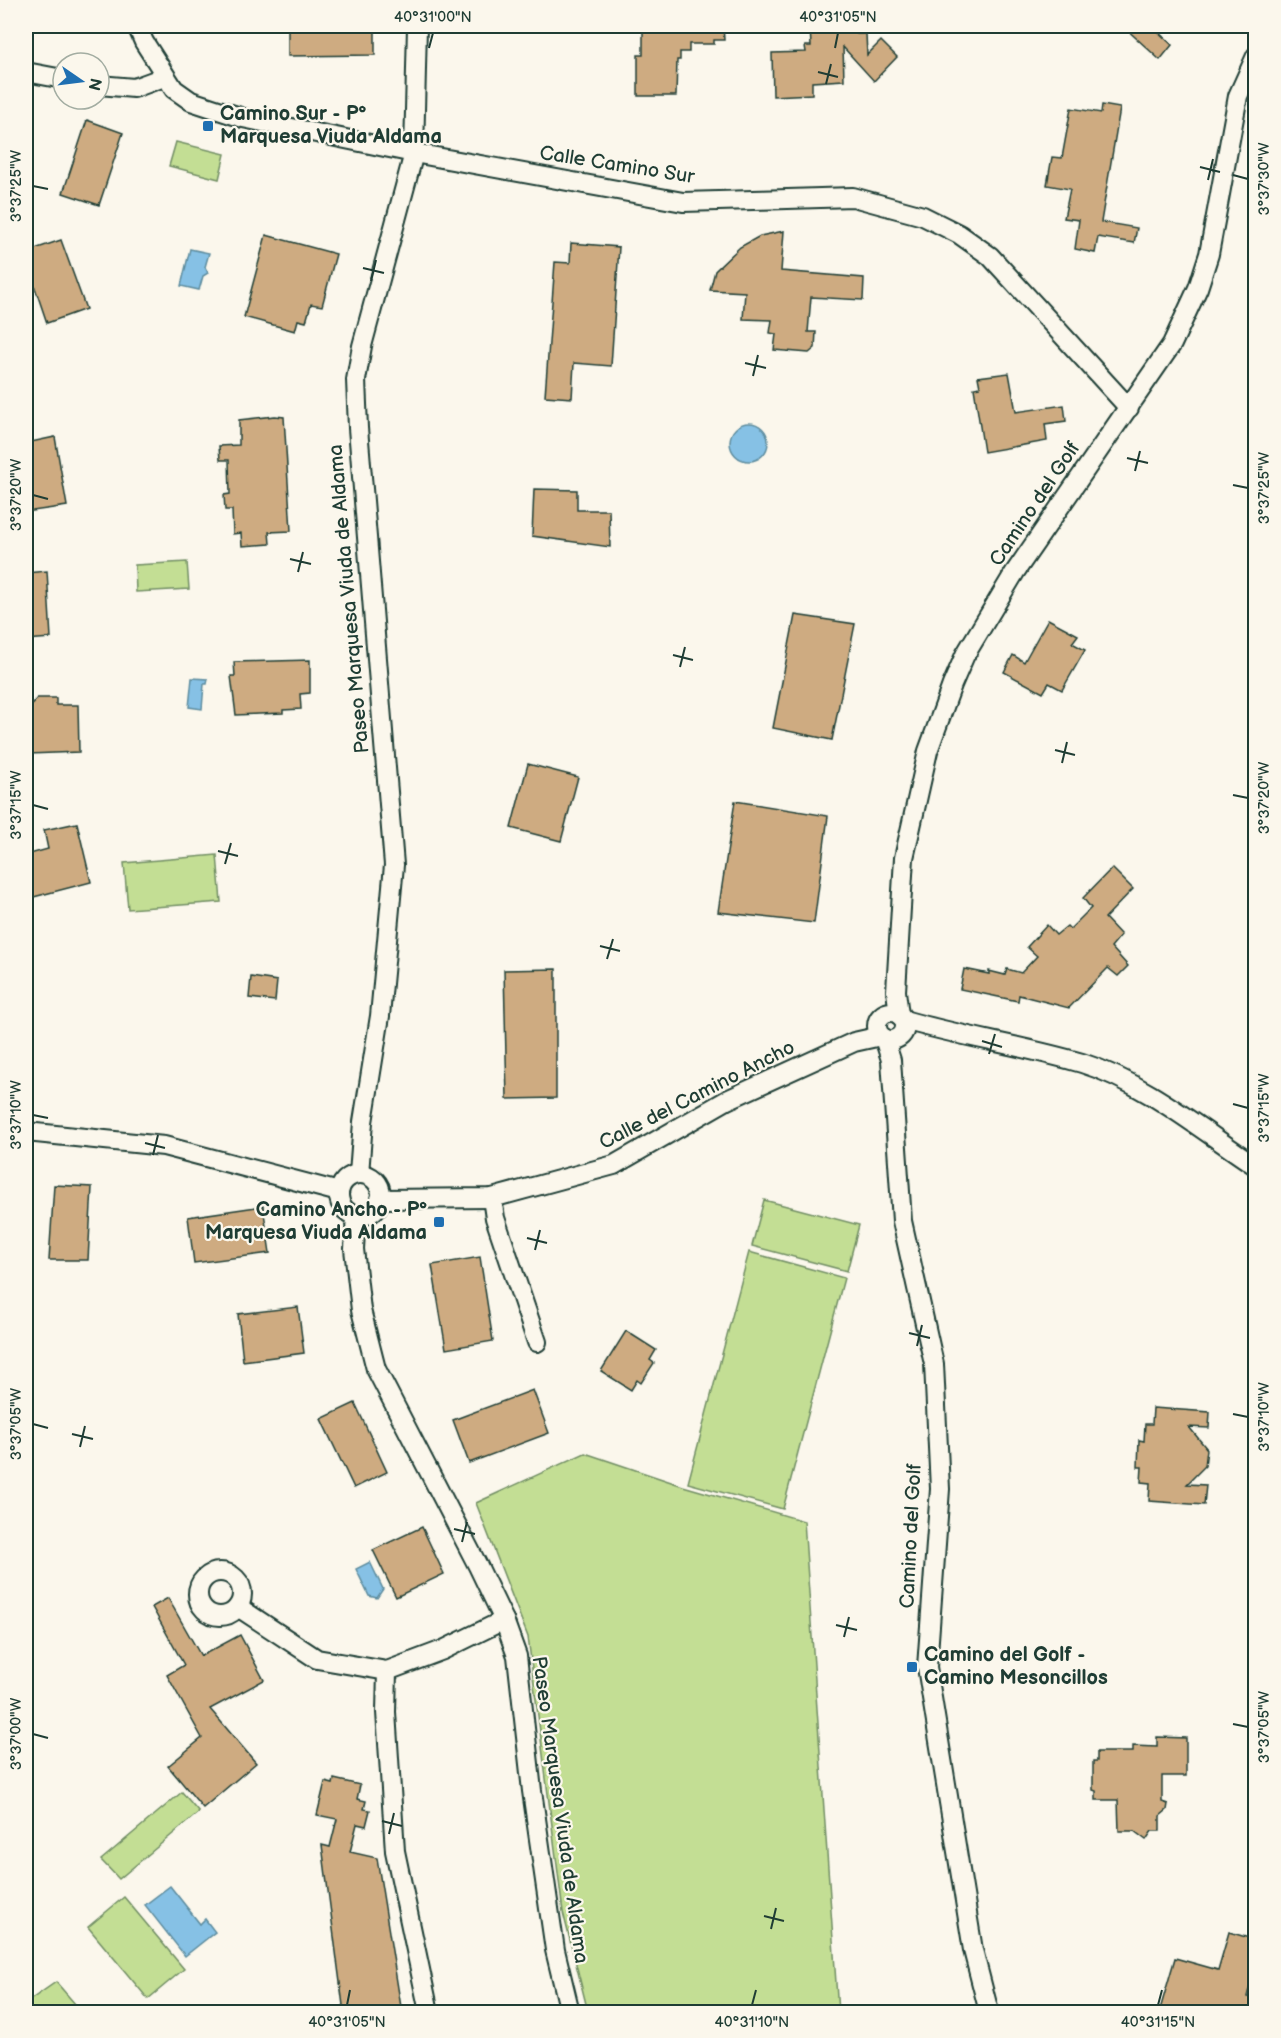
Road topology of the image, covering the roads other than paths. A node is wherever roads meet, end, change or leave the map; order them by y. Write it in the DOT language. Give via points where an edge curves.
graph roads {
  1 [pos="137,26"];
  2 [pos="417,26"];
  3 [pos="1256,56"];
  4 [pos="26,72"];
  5 [pos="51,77"];
  6 [pos="164,77"];
  7 [pos="111,86"];
  8 [pos="414,153"];
  9 [pos="1129,408"];
  10 [pos="892,1027"];
  11 [pos="26,1132"];
  12 [pos="1256,1166"];
  13 [pos="359,1174"];
  14 [pos="339,1192"];
  15 [pos="380,1198"];
  16 [pos="492,1198"];
  17 [pos="356,1215"];
  18 [pos="537,1342"];
  19 [pos="238,1607"];
  20 [pos="504,1620"];
  21 [pos="387,1671"];
  22 [pos="429,2013"];
  23 [pos="570,2013"];
  24 [pos="989,2013"];
  1 -- 6 [label="street, Calle Camino Sur"];
  2 -- 8 [label="street, Paseo Marquesa Viuda de Aldama"];
  3 -- 9 [label="street, Camino del Golf" via="1239,96 1209,254 1197,288 1172,344"];
  4 -- 5 [label="street"];
  6 -- 7 [label="street" via="134,87"];
  6 -- 8 [label="street, Calle Camino Sur" via="191,101 212,109"];
  8 -- 9 [label="street, Calle Camino Sur" via="683,202 853,197 923,216 990,256"];
  8 -- 13 [label="street, Paseo Marquesa Viuda de Aldama" via="356,380 394,865 380,1016"];
  9 -- 10 [label="street, Camino del Golf" via="1015,572 965,655 952,685 928,752 904,858"];
  10 -- 12 [label="street" via="940,1031 1084,1064 1142,1090"];
  10 -- 16 [label="street, Calle del Camino Ancho" via="727,1100 614,1165"];
  10 -- 24 [label="street, Camino del Golf" via="902,1221 934,1364 940,1489 927,1667 973,1950"];
  11 -- 14 [label="street" via="164,1146"];
  13 -- 14 [label="street" via="346,1179"];
  13 -- 15 [label="street" via="373,1179"];
  14 -- 17 [label="street" via="345,1210"];
  15 -- 16 [label="street, Calle del Camino Ancho"];
  15 -- 17 [label="street" via="372,1212"];
  16 -- 18 [label="street" via="495,1218"];
  17 -- 20 [label="street, Paseo Marquesa Viuda de Aldama" via="354,1249 361,1310 376,1369"];
  19 -- 21 [label="street" via="317,1659"];
  20 -- 21 [label="street" via="443,1650"];
  20 -- 23 [label="street, Paseo Marquesa Viuda de Aldama" via="517,1656 555,1950"];
  21 -- 22 [label="street" via="395,1851"];
}
